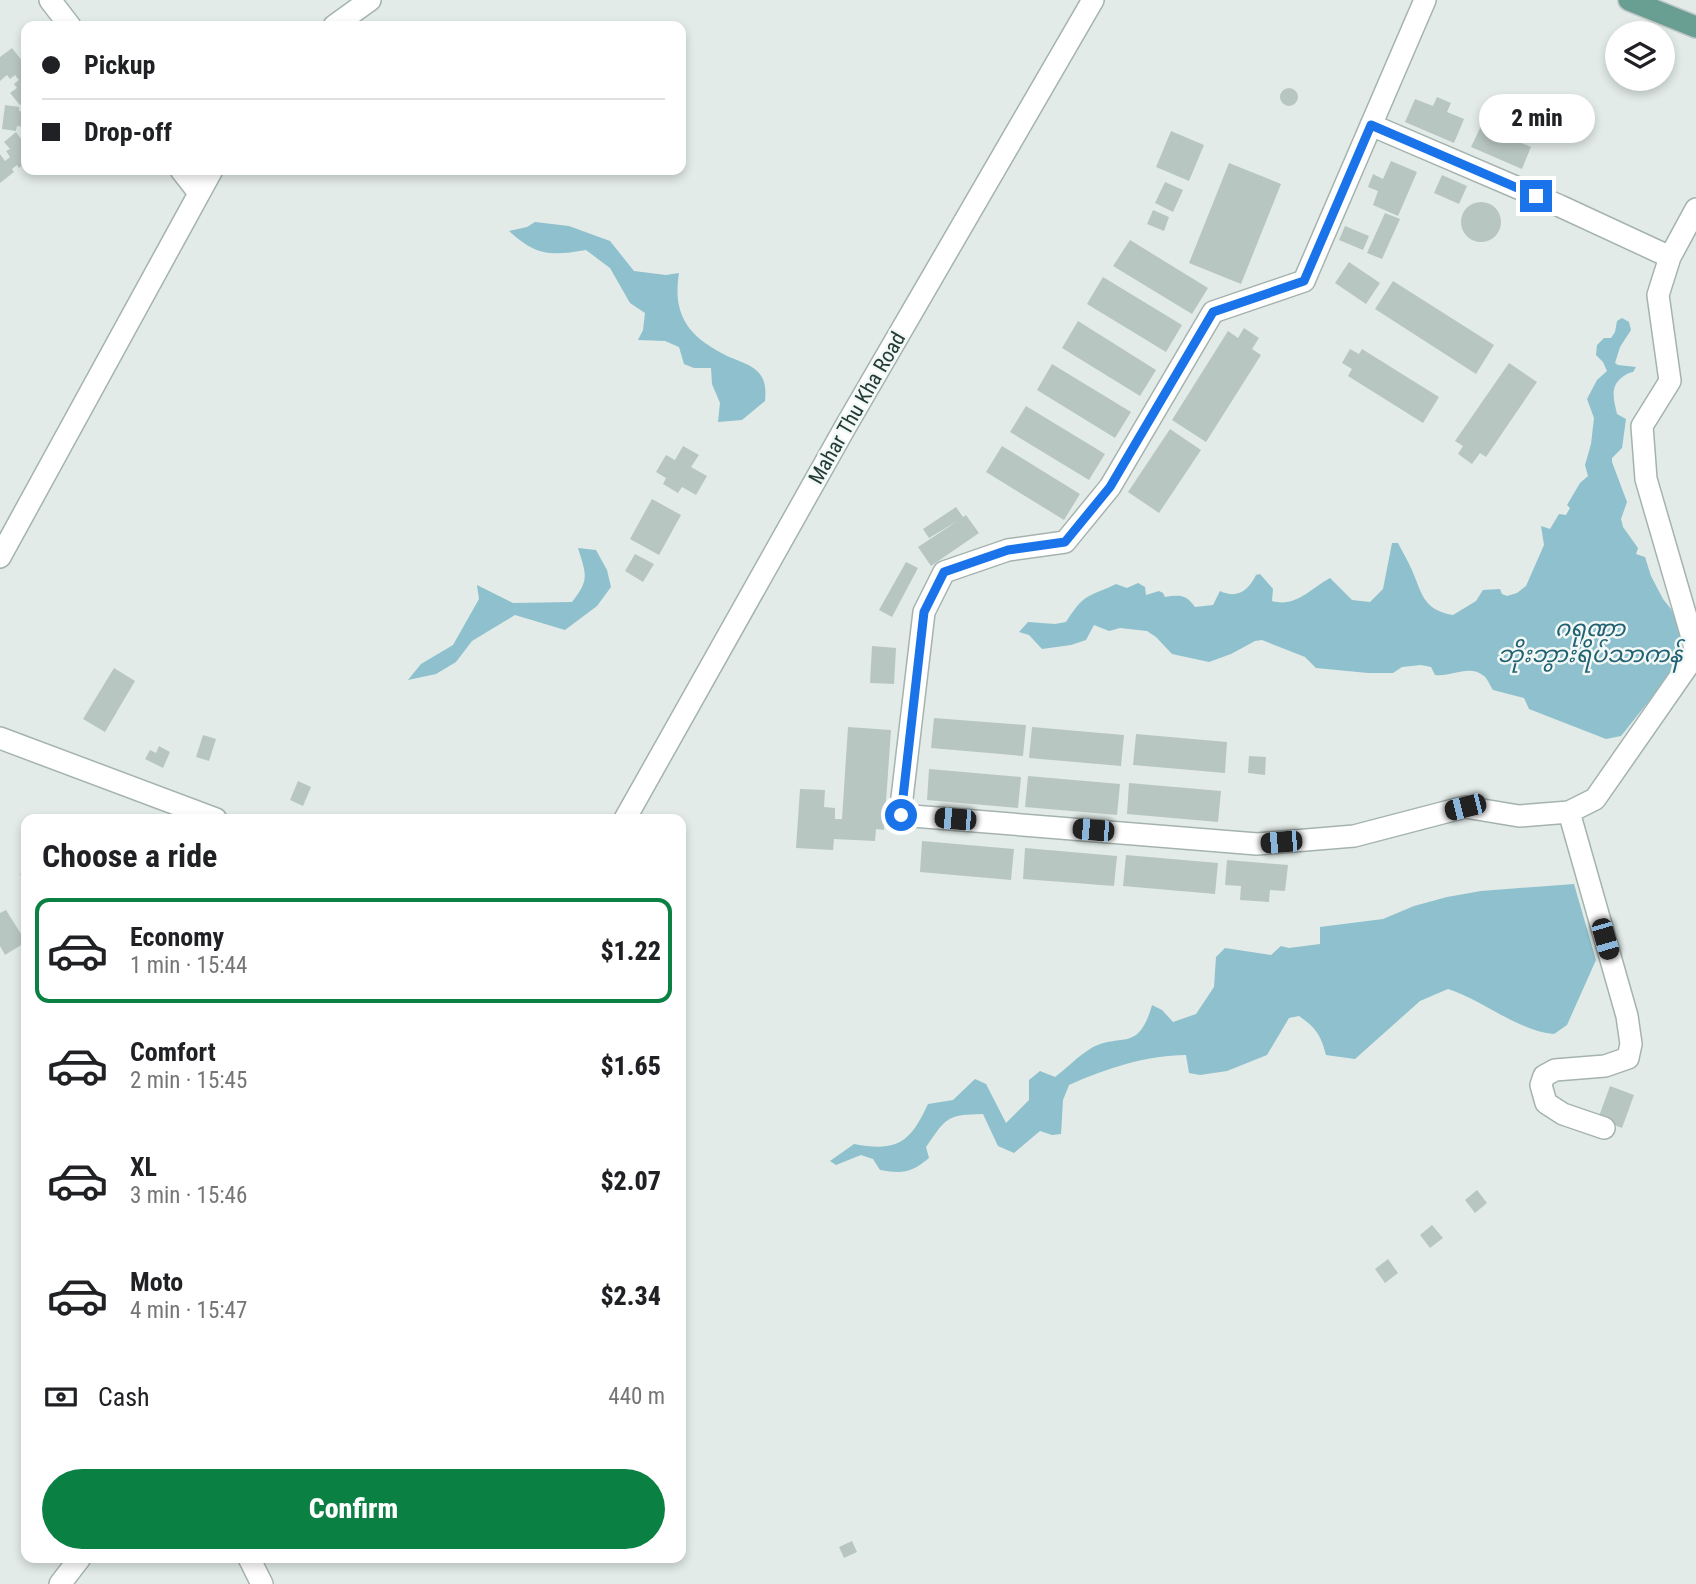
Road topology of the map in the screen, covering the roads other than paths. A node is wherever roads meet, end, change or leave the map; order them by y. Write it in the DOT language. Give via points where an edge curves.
graph roads {
  1 [pos="50,0"];
  2 [pos="370,0"];
  3 [pos="1093,0"];
  4 [pos="1425,0"];
  5 [pos="1629,0"];
  6 [pos="66,21"];
  7 [pos="341,21"];
  8 [pos="1696,27"];
  9 [pos="1371,125"];
  10 [pos="185,175"];
  11 [pos="209,175"];
  12 [pos="199,193"];
  13 [pos="1696,209"];
  14 [pos="1670,257"];
  15 [pos="0,557"];
  16 [pos="1696,653"];
  17 [pos="0,737"];
  18 [pos="1569,812"];
  19 [pos="203,814"];
  20 [pos="628,814"];
  21 [pos="1604,1128"];
  22 [pos="76,1563"];
  23 [pos="252,1563"];
  24 [pos="60,1584"];
  25 [pos="262,1584"];
  1 -- 6 [label="street"];
  2 -- 7 [label="street"];
  3 -- 20 [label="street, Mahar Thu Kha Road"];
  4 -- 9 [label="street"];
  5 -- 8 [label="main road"];
  9 -- 14 [label="street"];
  9 -- 18 [label="street" via="1304,281 1213,312 1110,487 1065,542 1008,550 944,572 924,612 901,815 1257,844 1354,836 1465,807 1519,816"];
  10 -- 12 [label="street"];
  11 -- 12 [label="street"];
  12 -- 15 [label="street"];
  13 -- 14 [label="street"];
  14 -- 16 [label="street" via="1658,295 1670,381 1642,426 1646,479"];
  16 -- 18 [label="street" via="1595,799"];
  17 -- 19 [label="street"];
  18 -- 21 [label="street" via="1631,1044 1628,1058 1605,1066 1555,1070 1544,1076 1541,1085 1546,1103"];
  22 -- 24 [label="street"];
  23 -- 25 [label="street"];
}
